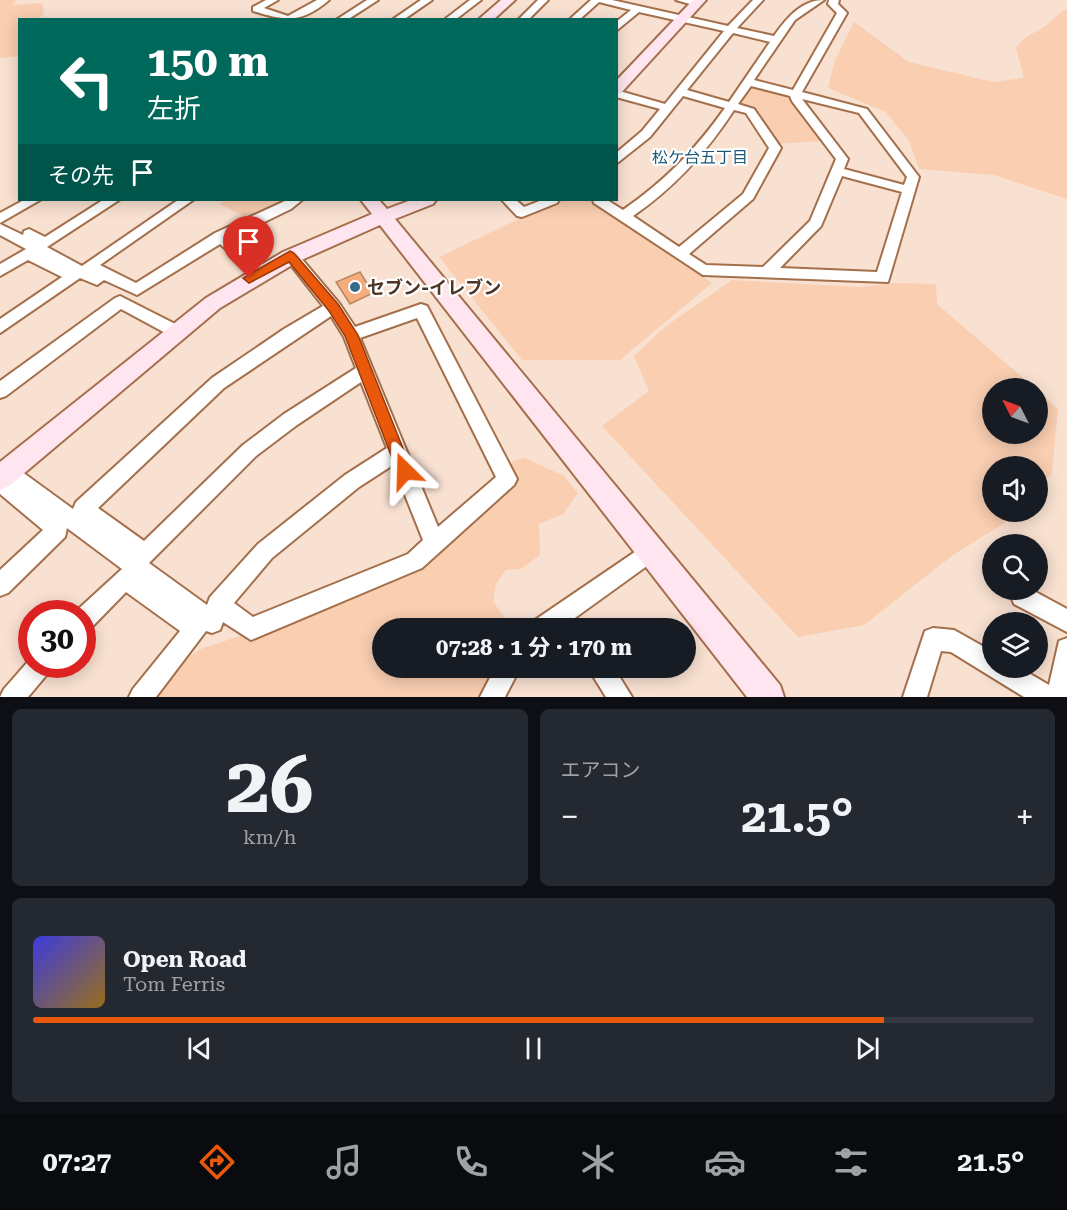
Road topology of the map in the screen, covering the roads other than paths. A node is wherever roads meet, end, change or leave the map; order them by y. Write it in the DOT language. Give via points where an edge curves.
graph roads {
  1 [pos="273,0"];
  2 [pos="324,0"];
  3 [pos="373,0"];
  4 [pos="427,0"];
  5 [pos="476,0"];
  6 [pos="509,0"];
  7 [pos="543,0"];
  8 [pos="598,0"];
  9 [pos="681,0"];
  10 [pos="758,0"];
  11 [pos="819,0"];
  12 [pos="834,0"];
  13 [pos="699,2"];
  14 [pos="638,9"];
  15 [pos="287,18"];
  16 [pos="292,18"];
  17 [pos="347,18"];
  18 [pos="399,18"];
  19 [pos="451,18"];
  20 [pos="486,18"];
  21 [pos="524,18"];
  22 [pos="576,18"];
  23 [pos="682,19"];
  24 [pos="618,26"];
  25 [pos="730,30"];
  26 [pos="776,40"];
  27 [pos="748,82"];
  28 [pos="618,90"];
  29 [pos="618,91"];
  30 [pos="681,92"];
  31 [pos="796,94"];
  32 [pos="731,105"];
  33 [pos="667,108"];
  34 [pos="618,158"];
  35 [pos="838,171"];
  36 [pos="909,190"];
  37 [pos="31,201"];
  38 [pos="110,201"];
  39 [pos="185,201"];
  40 [pos="294,201"];
  41 [pos="421,201"];
  42 [pos="510,201"];
  43 [pos="550,201"];
  44 [pos="601,201"];
  45 [pos="377,208"];
  46 [pos="624,216"];
  47 [pos="0,219"];
  48 [pos="0,229"];
  49 [pos="220,236"];
  50 [pos="680,254"];
  51 [pos="290,255"];
  52 [pos="0,271"];
  53 [pos="261,271"];
  54 [pos="766,273"];
  55 [pos="333,307"];
  56 [pos="0,327"];
  57 [pos="180,329"];
  58 [pos="351,335"];
  59 [pos="365,371"];
  60 [pos="0,391"];
  61 [pos="397,452"];
  62 [pos="2,477"];
  63 [pos="435,545"];
  64 [pos="651,551"];
  65 [pos="0,585"];
  66 [pos="1029,600"];
  67 [pos="96,607"];
  68 [pos="574,618"];
  69 [pos="1067,621"];
  70 [pos="212,622"];
  71 [pos="1067,649"];
  72 [pos="982,658"];
  73 [pos="29,678"];
  74 [pos="502,678"];
  75 [pos="607,678"];
  76 [pos="1015,678"];
  77 [pos="12,697"];
  78 [pos="141,697"];
  79 [pos="492,697"];
  80 [pos="620,697"];
  81 [pos="768,697"];
  82 [pos="915,697"];
  83 [pos="1047,697"];
  84 [pos="1059,697"];
  1 -- 15 [label="street" via="256,9"];
  2 -- 16 [label="street"];
  3 -- 17 [label="street"];
  4 -- 18 [label="street"];
  5 -- 19 [label="street"];
  6 -- 20 [label="street"];
  7 -- 21 [label="street"];
  8 -- 14 [label="street"];
  8 -- 22 [label="street"];
  9 -- 13 [label="street"];
  10 -- 25 [label="street"];
  11 -- 26 [label="street" via="792,18"];
  12 -- 31 [label="street" via="842,13"];
  13 -- 23 [label="street"];
  14 -- 23 [label="street"];
  14 -- 24 [label="street"];
  23 -- 25 [label="street"];
  23 -- 28 [label="street"];
  25 -- 26 [label="street"];
  25 -- 30 [label="street"];
  26 -- 27 [label="street"];
  27 -- 31 [label="street"];
  27 -- 32 [label="street"];
  29 -- 33 [label="street"];
  30 -- 32 [label="street"];
  30 -- 33 [label="street"];
  31 -- 35 [label="street" via="842,159"];
  31 -- 36 [label="street" via="863,111 913,177"];
  32 -- 46 [label="street" via="702,149 681,171"];
  32 -- 50 [label="street" via="750,111 775,148 748,196"];
  33 -- 34 [label="street" via="646,134"];
  35 -- 36 [label="street"];
  35 -- 54 [label="street" via="816,223"];
  36 -- 54 [label="street" via="883,278"];
  37 -- 47 [label="street"];
  38 -- 47 [label="street" via="45,243"];
  39 -- 49 [label="street" via="89,266 137,290"];
  40 -- 49 [label="street"];
  41 -- 45 [label="street"];
  42 -- 43 [label="street" via="522,213"];
  44 -- 46 [label="street"];
  45 -- 51 [label="street"];
  45 -- 64 [label="street"];
  46 -- 50 [label="street"];
  48 -- 57 [label="street"];
  49 -- 53 [label="street"];
  50 -- 54 [label="street" via="703,270"];
  51 -- 53 [label="street"];
  51 -- 55 [label="street"];
  52 -- 56 [label="street" via="28,253 73,277"];
  53 -- 57 [label="street"];
  55 -- 58 [label="street"];
  55 -- 59 [label="street" via="218,383 83,509 145,555 265,438"];
  57 -- 60 [label="street" via="120,302"];
  57 -- 62 [label="street"];
  58 -- 59 [label="street"];
  58 -- 63 [label="street" via="421,310 507,478"];
  59 -- 61 [label="street"];
  61 -- 63 [label="street"];
  61 -- 63 [label="street" via="265,551 218,605 250,629 415,561"];
  62 -- 65 [label="street" via="58,530"];
  62 -- 70 [label="street"];
  64 -- 68 [label="street"];
  64 -- 81 [label="street"];
  66 -- 69 [label="street"];
  67 -- 78 [label="street" via="125,578 196,629"];
  71 -- 84 [label="street"];
  72 -- 82 [label="street" via="954,641 933,639"];
  73 -- 77 [label="street"];
  74 -- 79 [label="street"];
  75 -- 80 [label="street"];
  76 -- 83 [label="street"];
}
